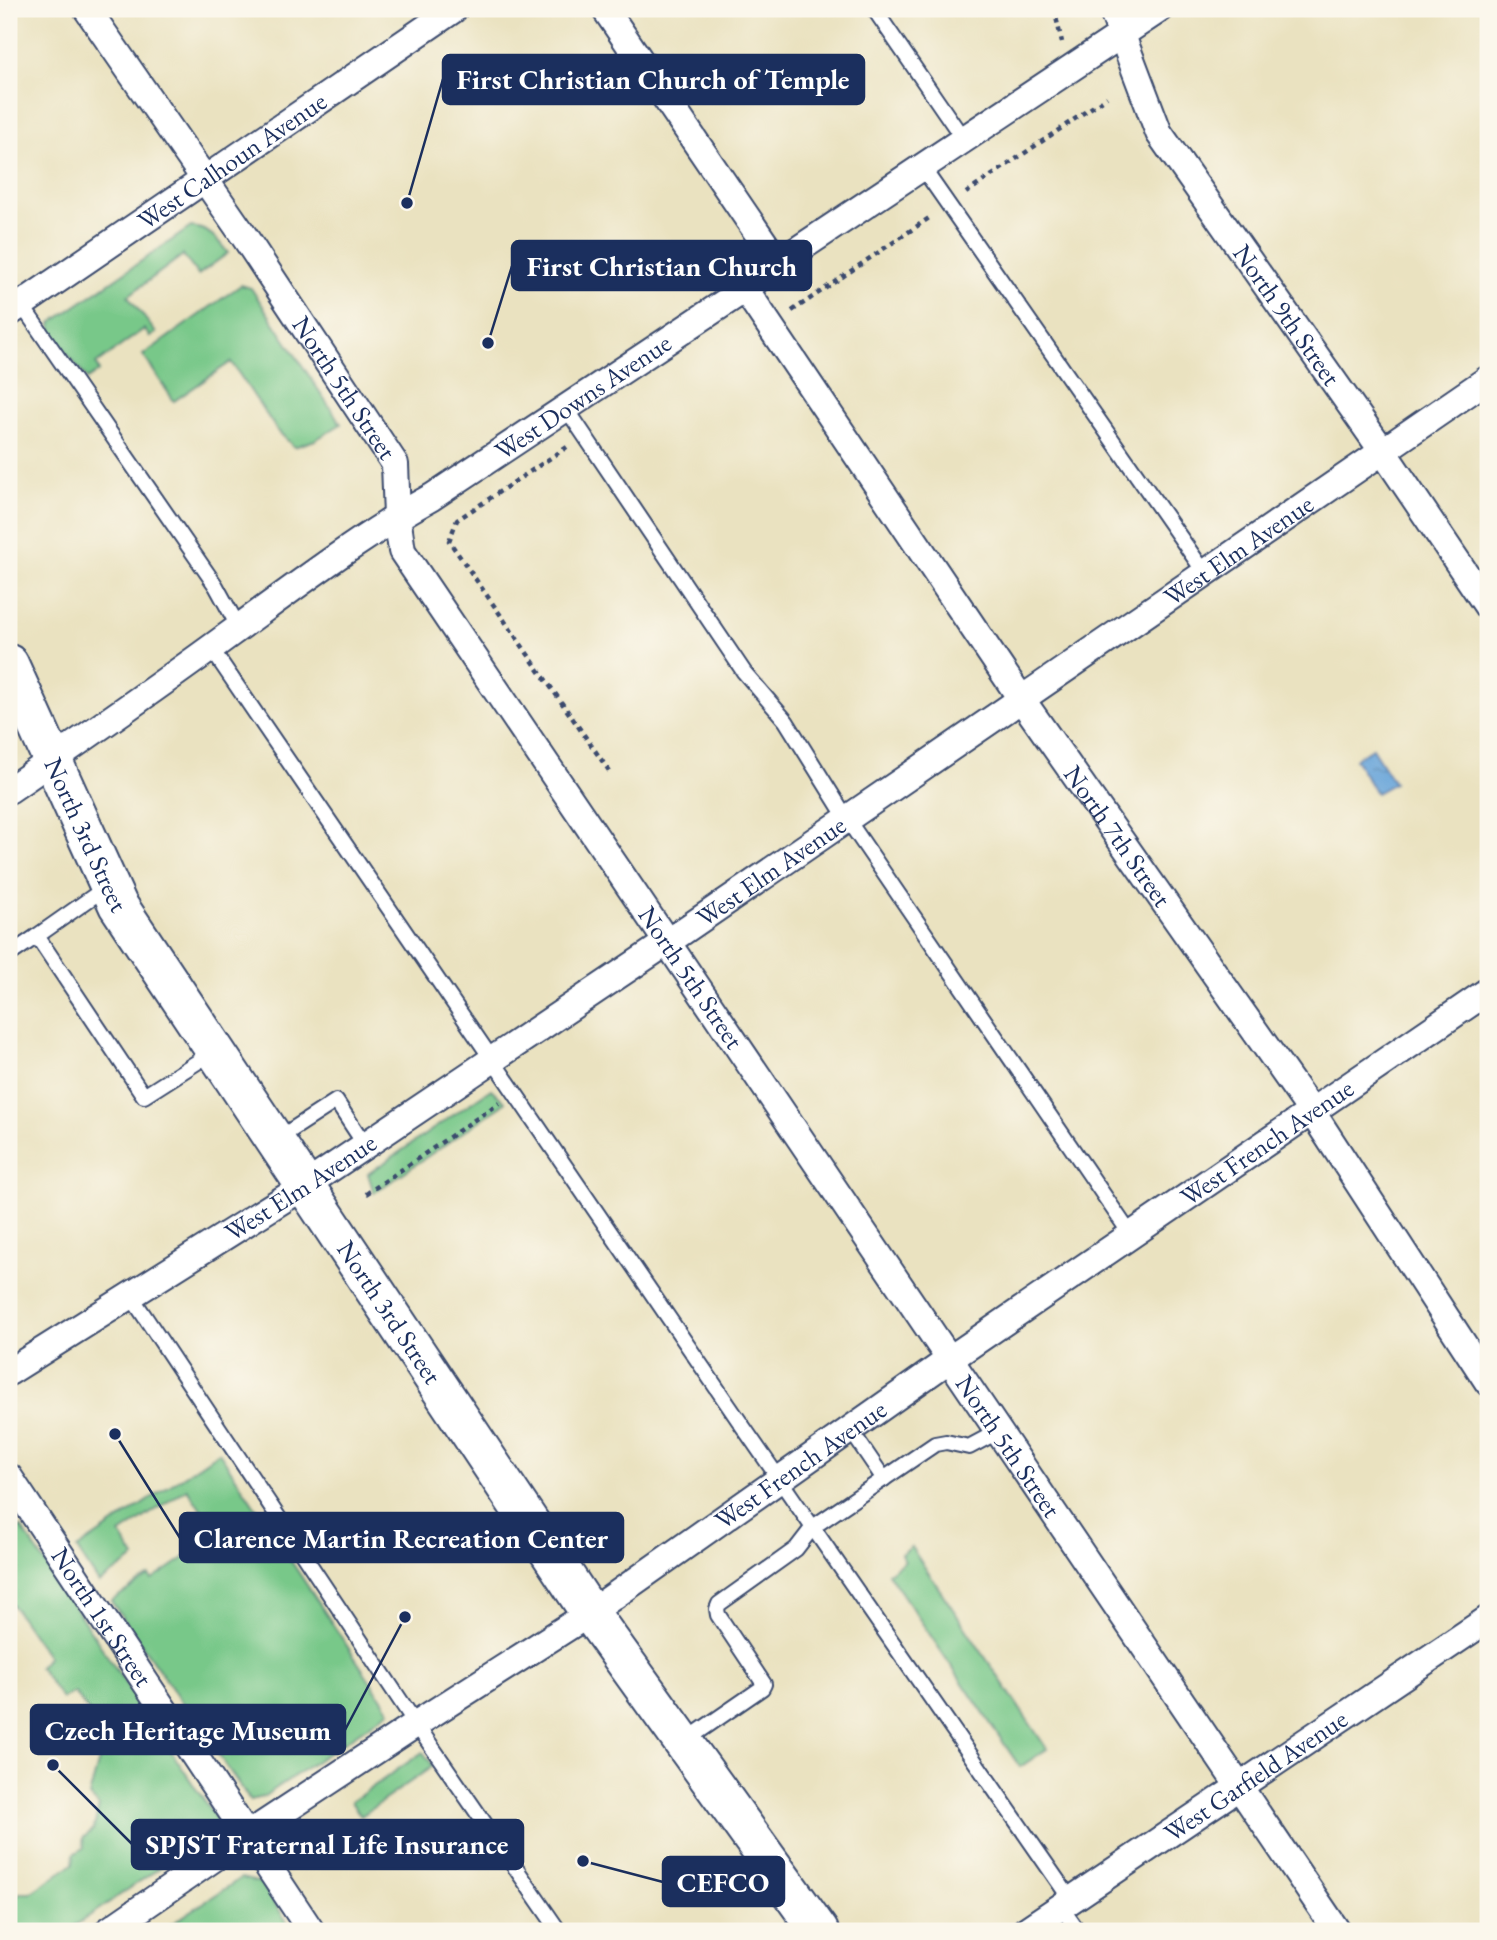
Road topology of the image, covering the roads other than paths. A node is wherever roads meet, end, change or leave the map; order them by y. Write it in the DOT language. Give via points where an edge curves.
graph roads {
  1 [pos="87,9"];
  2 [pos="454,9"];
  3 [pos="606,9"];
  4 [pos="874,9"];
  5 [pos="1112,9"];
  6 [pos="1160,9"];
  7 [pos="1123,34"];
  8 [pos="964,140"];
  9 [pos="922,167"];
  10 [pos="205,179"];
  11 [pos="779,263"];
  12 [pos="744,289"];
  13 [pos="15,308"];
  14 [pos="1488,379"];
  15 [pos="566,408"];
  16 [pos="1382,450"];
  17 [pos="397,516"];
  18 [pos="1205,573"];
  19 [pos="1488,607"];
  20 [pos="239,628"];
  21 [pos="211,648"];
  22 [pos="9,664"];
  23 [pos="1022,700"];
  24 [pos="52,761"];
  25 [pos="9,790"];
  26 [pos="847,819"];
  27 [pos="110,886"];
  28 [pos="37,936"];
  29 [pos="666,943"];
  30 [pos="9,955"];
  31 [pos="1488,991"];
  32 [pos="216,1050"];
  33 [pos="492,1059"];
  34 [pos="1312,1112"];
  35 [pos="276,1140"];
  36 [pos="365,1145"];
  37 [pos="306,1185"];
  38 [pos="1131,1235"];
  39 [pos="131,1296"];
  40 [pos="950,1359"];
  41 [pos="9,1372"];
  42 [pos="1488,1382"];
  43 [pos="850,1429"];
  44 [pos="999,1431"];
  45 [pos="9,1478"];
  46 [pos="884,1479"];
  47 [pos="780,1480"];
  48 [pos="813,1528"];
  49 [pos="590,1613"];
  50 [pos="1488,1619"];
  51 [pos="415,1724"];
  52 [pos="683,1742"];
  53 [pos="1239,1788"];
  54 [pos="246,1836"];
  55 [pos="1066,1904"];
  56 [pos="108,1931"];
  57 [pos="311,1931"];
  58 [pos="559,1931"];
  59 [pos="819,1931"];
  60 [pos="1025,1931"];
  61 [pos="1078,1931"];
  62 [pos="1337,1931"];
  1 -- 10 [label="street, North 5th Street"];
  2 -- 10 [label="street, West Calhoun Avenue"];
  3 -- 11 [label="street"];
  4 -- 8 [label="lane"];
  5 -- 7 [label="street, North 9th Street"];
  6 -- 7 [label="street, West Downs Avenue"];
  7 -- 8 [label="street, West Downs Avenue"];
  7 -- 16 [label="street, North 9th Street" via="1158,133"];
  8 -- 9 [label="street, West Downs Avenue"];
  9 -- 11 [label="street, West Downs Avenue"];
  9 -- 18 [label="lane"];
  10 -- 13 [label="street, West Calhoun Avenue"];
  10 -- 17 [label="street, North 5th Street" via="396,464"];
  11 -- 12 [label="street, West Downs Avenue"];
  12 -- 15 [label="street, West Downs Avenue"];
  12 -- 23 [label="street, North 7th Street"];
  13 -- 20 [label="lane" via="216,586"];
  14 -- 16 [label="street, West Elm Avenue"];
  15 -- 17 [label="street, West Downs Avenue"];
  15 -- 26 [label="lane" via="744,672 786,721"];
  16 -- 18 [label="street, West Elm Avenue"];
  16 -- 19 [label="street, North 9th Street"];
  17 -- 20 [label="street, West Downs Avenue"];
  17 -- 29 [label="street, North 5th Street" via="402,551"];
  18 -- 23 [label="street, West Elm Avenue"];
  20 -- 21 [label="street, West Downs Avenue"];
  21 -- 24 [label="street, West Downs Avenue"];
  21 -- 33 [label="lane"];
  22 -- 24 [label="main road, North 3rd Street"];
  23 -- 26 [label="street, West Elm Avenue"];
  23 -- 34 [label="street, North 7th Street"];
  24 -- 25 [label="street, West Downs Avenue"];
  24 -- 27 [label="main road, North 3rd Street"];
  26 -- 29 [label="street, West Elm Avenue"];
  26 -- 38 [label="lane"];
  27 -- 28 [label="lane"];
  27 -- 32 [label="main road, North 3rd Street" via="118,905"];
  28 -- 30 [label="lane"];
  28 -- 32 [label="lane" via="144,1096"];
  29 -- 33 [label="street, West Elm Avenue"];
  29 -- 40 [label="street, North 5th Street"];
  31 -- 34 [label="street, West French Avenue"];
  32 -- 35 [label="main road, North 3rd Street"];
  33 -- 36 [label="street, West Elm Avenue"];
  33 -- 47 [label="lane"];
  34 -- 38 [label="street, West French Avenue"];
  34 -- 42 [label="street, North 7th Street"];
  35 -- 36 [label="lane" via="336,1101"];
  35 -- 37 [label="main road, North 3rd Street"];
  36 -- 37 [label="street, West Elm Avenue"];
  37 -- 39 [label="street, West Elm Avenue"];
  37 -- 49 [label="main road, North 3rd Street"];
  38 -- 40 [label="street, West French Avenue"];
  39 -- 41 [label="street, West Elm Avenue"];
  39 -- 51 [label="lane"];
  40 -- 43 [label="street, West French Avenue"];
  40 -- 44 [label="street, North 5th Street"];
  43 -- 46 [label="lane"];
  43 -- 47 [label="street, West French Avenue"];
  44 -- 46 [label="lane" via="969,1447 935,1444"];
  44 -- 53 [label="street, North 5th Street"];
  45 -- 54 [label="street, North 1st Street"];
  46 -- 48 [label="lane"];
  47 -- 48 [label="lane"];
  47 -- 49 [label="street, West French Avenue"];
  48 -- 52 [label="lane" via="796,1549 719,1604 718,1615 764,1684"];
  48 -- 55 [label="lane"];
  49 -- 51 [label="street, West French Avenue"];
  49 -- 52 [label="main road, North 3rd Street"];
  50 -- 53 [label="street, West Garfield Avenue"];
  51 -- 54 [label="street, West French Avenue"];
  51 -- 58 [label="lane"];
  52 -- 59 [label="main road, North 3rd Street"];
  53 -- 55 [label="street, West Garfield Avenue"];
  53 -- 62 [label="street, North 5th Street"];
  54 -- 56 [label="street, West French Avenue"];
  54 -- 57 [label="street, North 1st Street"];
  55 -- 60 [label="street, West Garfield Avenue"];
  55 -- 61 [label="lane"];
}
